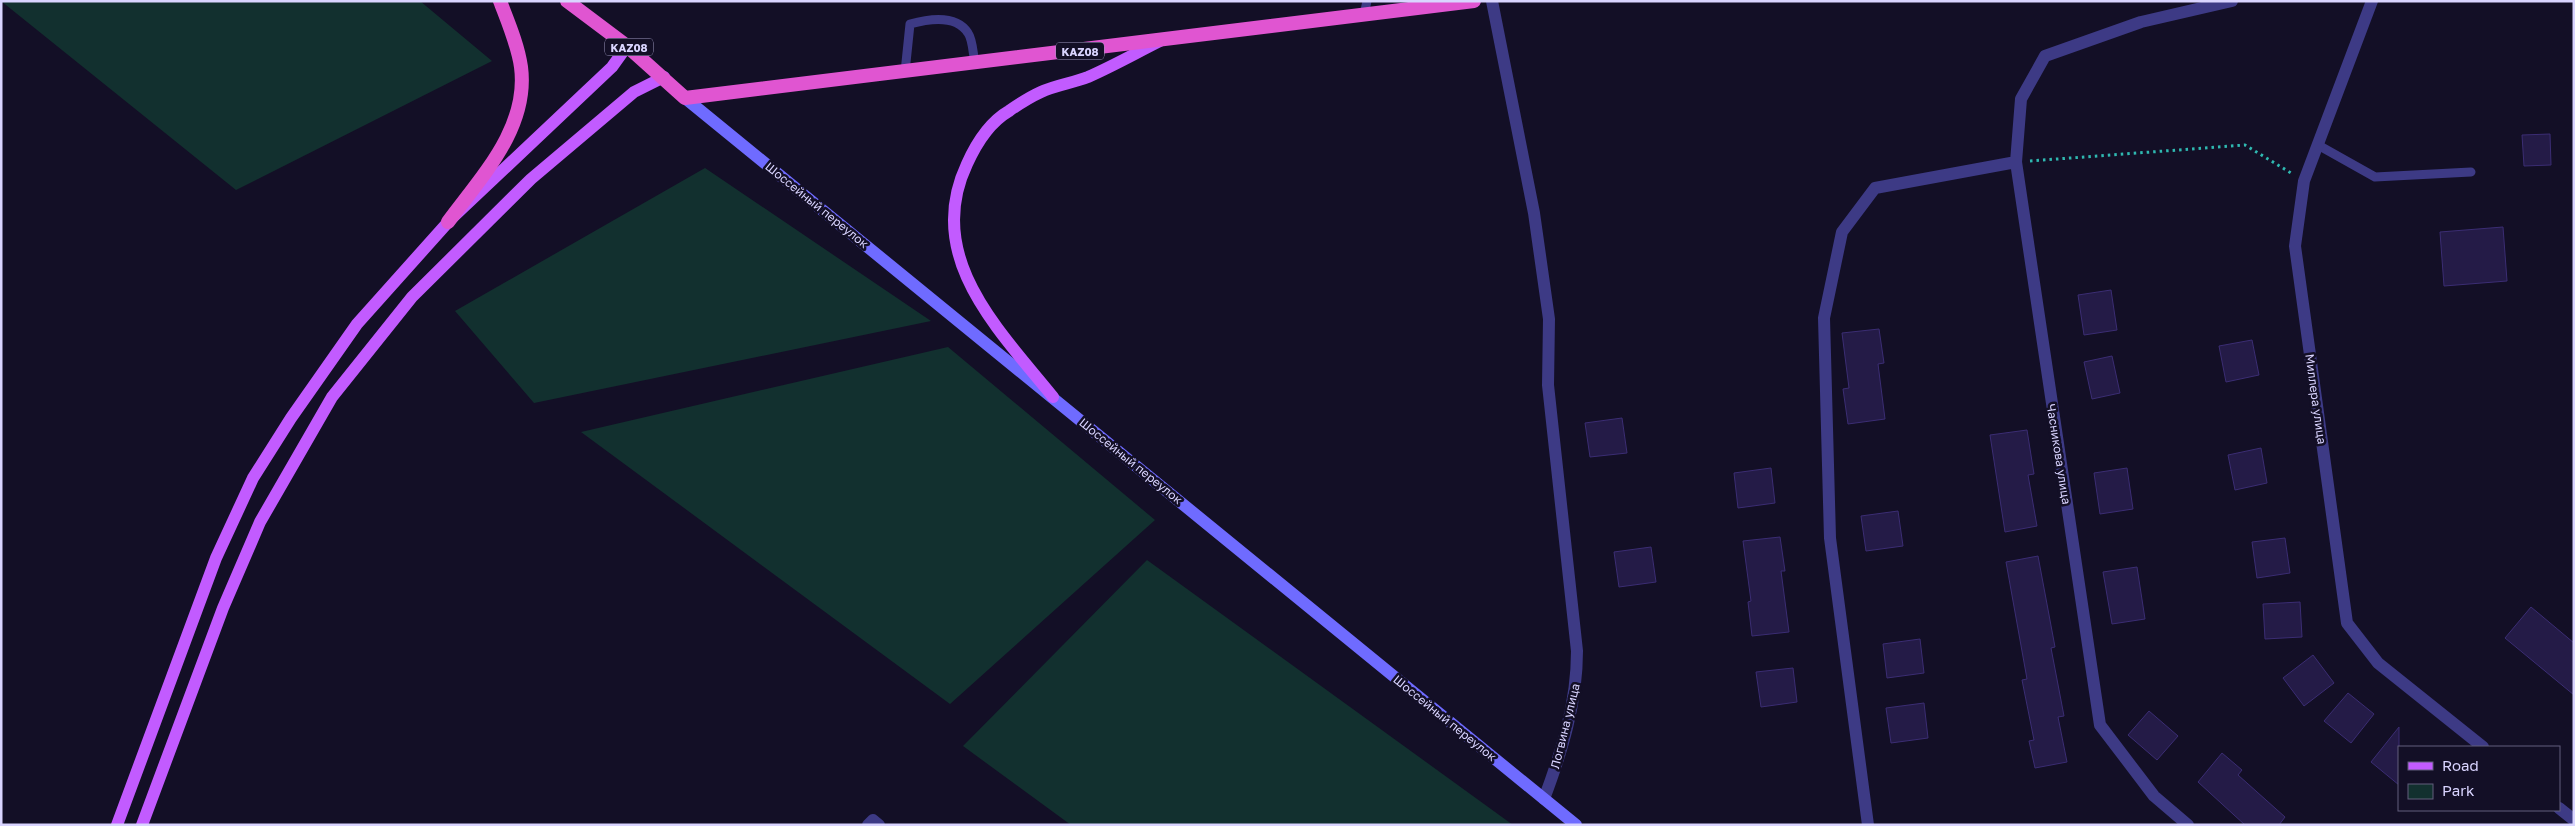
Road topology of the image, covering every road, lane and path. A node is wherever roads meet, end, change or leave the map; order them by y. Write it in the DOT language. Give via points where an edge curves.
graph roads {
  1 [pos="500,1"];
  2 [pos="567,1"];
  3 [pos="1474,1"];
  4 [pos="1492,1"];
  5 [pos="2232,1"];
  6 [pos="2372,1"];
  7 [pos="1365,8"];
  8 [pos="1160,41"];
  9 [pos="627,46"];
  10 [pos="976,64"];
  11 [pos="905,72"];
  12 [pos="664,77"];
  13 [pos="685,98"];
  14 [pos="2318,145"];
  15 [pos="2016,162"];
  16 [pos="2471,172"];
  17 [pos="2304,181"];
  18 [pos="448,222"];
  19 [pos="1053,397"];
  20 [pos="2482,746"];
  21 [pos="1544,799"];
  22 [pos="2560,809"];
  23 [pos="2574,820"];
  24 [pos="117,825"];
  25 [pos="142,825"];
  26 [pos="1576,825"];
  27 [pos="1868,825"];
  28 [pos="2188,825"];
  1 -- 18 [label="highway" via="521,67 521,102 508,138"];
  2 -- 9 [label="highway, KAZ08"];
  3 -- 7 [label="highway, KAZ08"];
  4 -- 21 [label="street, Логвина улица" via="1534,213 1549,319 1548,385 1577,652 1577,682 1563,747"];
  5 -- 15 [label="street, Часникова улица" via="2141,22 2045,56 2021,99"];
  6 -- 14 [label="street, Миллера улица"];
  7 -- 8 [label="highway, KAZ08"];
  8 -- 10 [label="highway, KAZ08"];
  8 -- 19 [label="main road" via="1088,77 1041,92 1006,112 977,143 962,174 954,210 955,243 964,274 983,310"];
  9 -- 12 [label="highway, KAZ08"];
  9 -- 18 [label="main road" via="612,67"];
  10 -- 11 [label="highway, KAZ08"];
  10 -- 11 [label="lane" via="968,33 952,20 924,20 910,24"];
  11 -- 13 [label="highway, KAZ08"];
  12 -- 13 [label="highway, KAZ08"];
  12 -- 25 [label="main road" via="634,92 531,179 412,297 332,396 260,522 223,608"];
  13 -- 19 [label="main road, Шоссейный переулок"];
  14 -- 16 [label="lane" via="2375,177"];
  14 -- 17 [label="street, Миллера улица"];
  15 -- 17 [label="path" via="2245,145"];
  15 -- 27 [label="street" via="1875,188 1842,232 1824,318 1830,538"];
  15 -- 28 [label="street, Часникова улица" via="2100,725 2154,796"];
  17 -- 20 [label="street, Миллера улица" via="2295,246 2347,623 2378,663"];
  18 -- 24 [label="main road" via="357,324 253,478 216,558"];
  19 -- 21 [label="main road, Шоссейный переулок"];
  21 -- 26 [label="main road, Шоссейный переулок"];
  22 -- 23 [label="street"];
}
